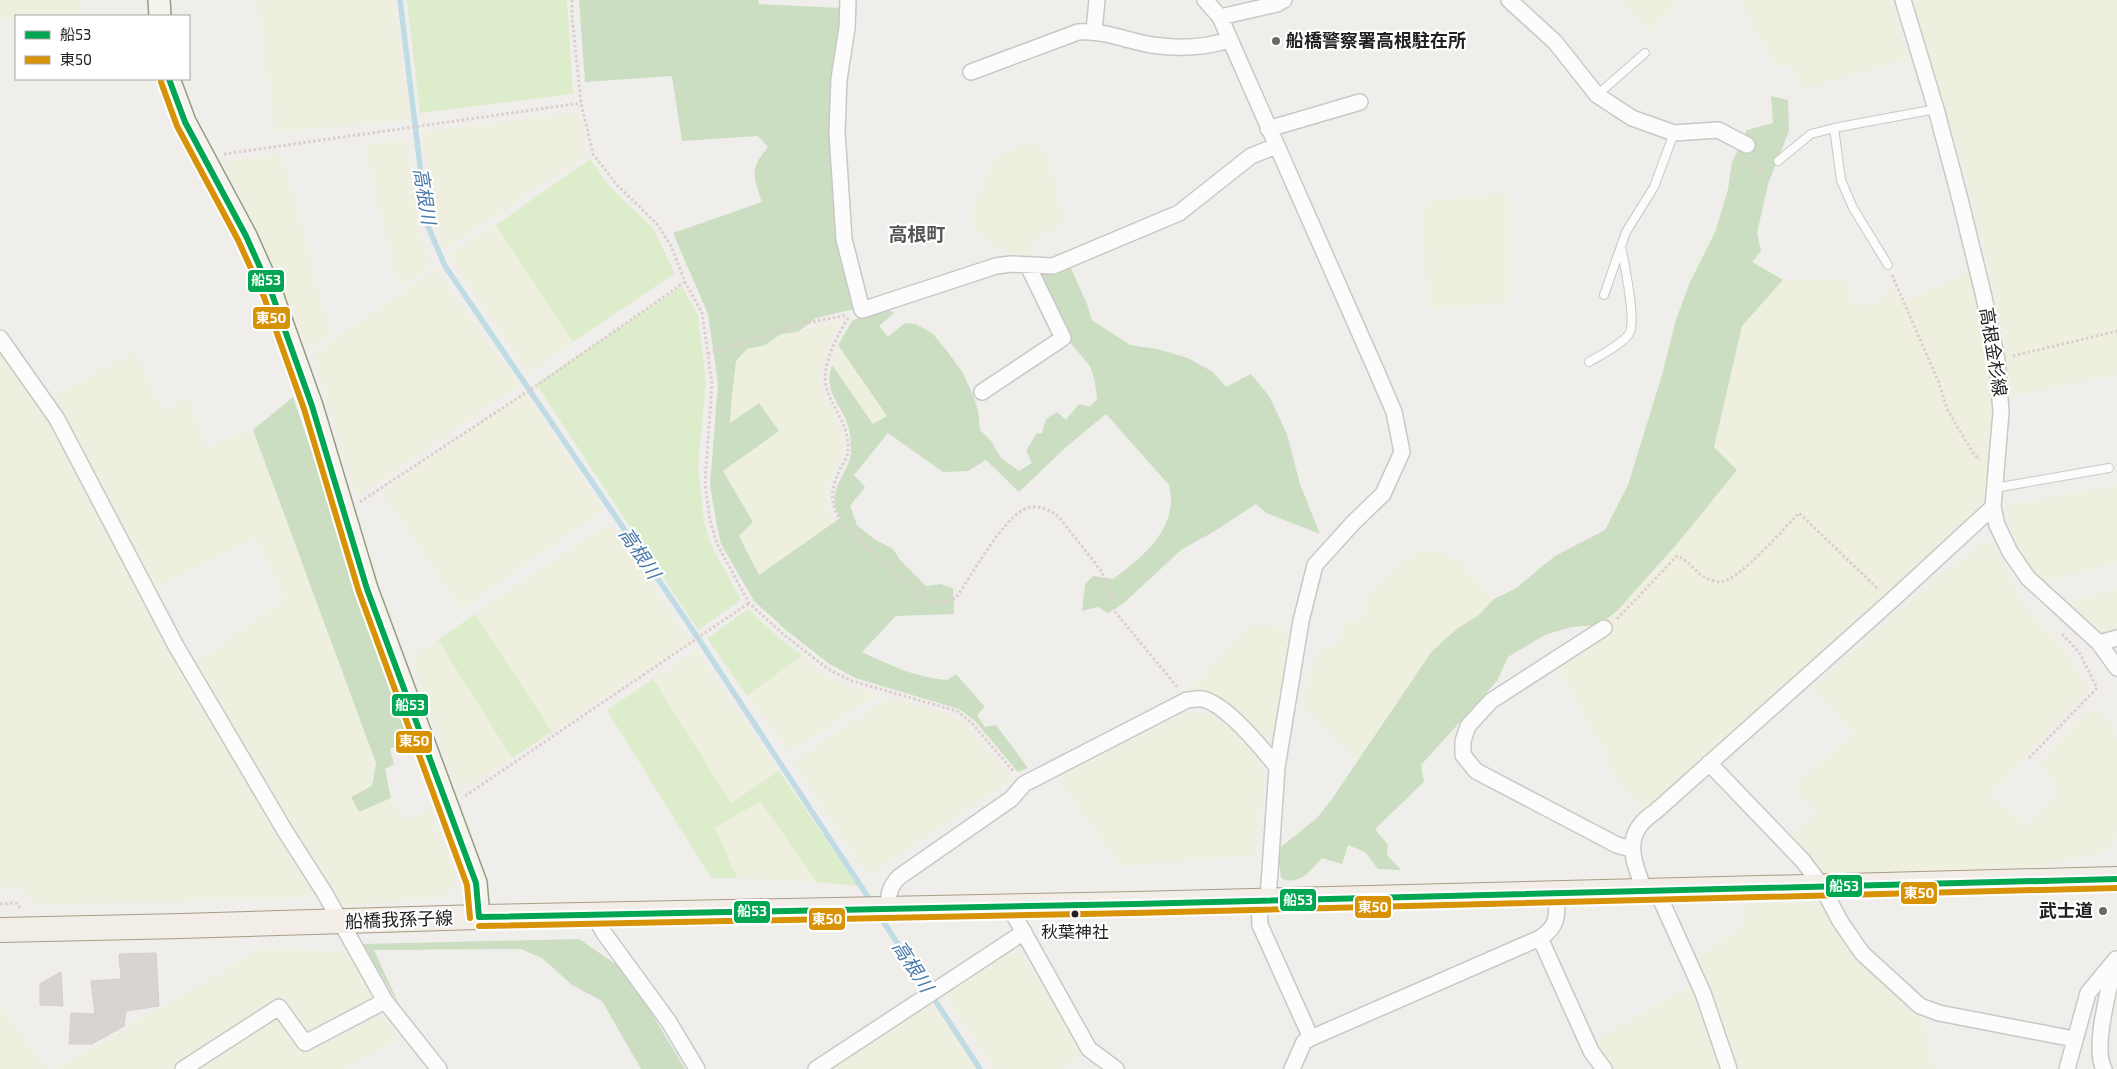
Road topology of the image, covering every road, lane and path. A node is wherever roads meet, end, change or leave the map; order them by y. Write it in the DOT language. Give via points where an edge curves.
graph roads {
  1 [pos="159,0"];
  2 [pos="572,0"];
  3 [pos="848,0"];
  4 [pos="1096,0"];
  5 [pos="1205,0"];
  6 [pos="1284,0"];
  7 [pos="1509,0"];
  8 [pos="1903,0"];
  9 [pos="160,15"];
  10 [pos="1220,17"];
  11 [pos="1094,31"];
  12 [pos="1229,40"];
  13 [pos="1645,53"];
  14 [pos="971,72"];
  15 [pos="169,80"];
  16 [pos="1597,94"];
  17 [pos="1360,102"];
  18 [pos="581,103"];
  19 [pos="1936,109"];
  20 [pos="1834,128"];
  21 [pos="1268,129"];
  22 [pos="1674,133"];
  23 [pos="1747,145"];
  24 [pos="1276,146"];
  25 [pos="203,156"];
  26 [pos="1778,161"];
  27 [pos="1621,246"];
  28 [pos="1888,265"];
  29 [pos="1028,266"];
  30 [pos="685,282"];
  31 [pos="1604,295"];
  32 [pos="2117,332"];
  33 [pos="0,338"];
  34 [pos="708,354"];
  35 [pos="1997,360"];
  36 [pos="1589,362"];
  37 [pos="982,392"];
  38 [pos="2109,468"];
  39 [pos="1995,481"];
  40 [pos="1992,507"];
  41 [pos="345,512"];
  42 [pos="1890,602"];
  43 [pos="749,603"];
  44 [pos="1604,628"];
  45 [pos="2058,630"];
  46 [pos="2117,638"];
  47 [pos="2099,643"];
  48 [pos="2117,668"];
  49 [pos="1188,700"];
  50 [pos="2029,758"];
  51 [pos="1709,763"];
  52 [pos="1277,767"];
  53 [pos="1024,784"];
  54 [pos="448,808"];
  55 [pos="1631,849"];
  56 [pos="2117,879"];
  57 [pos="1821,886"];
  58 [pos="1650,889"];
  59 [pos="1556,892"];
  60 [pos="1263,900"];
  61 [pos="1009,906"];
  62 [pos="888,909"];
  63 [pos="594,915"];
  64 [pos="479,917"];
  65 [pos="340,922"];
  66 [pos="0,930"];
  67 [pos="1024,932"];
  68 [pos="1540,938"];
  69 [pos="2116,956"];
  70 [pos="385,1001"];
  71 [pos="1311,1038"];
  72 [pos="2074,1039"];
  73 [pos="183,1069"];
  74 [pos="439,1069"];
  75 [pos="697,1069"];
  76 [pos="816,1069"];
  77 [pos="1116,1069"];
  78 [pos="1292,1069"];
  79 [pos="1604,1069"];
  80 [pos="1729,1069"];
  81 [pos="2067,1069"];
  82 [pos="2104,1069"];
  1 -- 9 [label="street"];
  2 -- 18 [label="path"];
  3 -- 29 [label="street" via="837,132 844,239 862,310 996,266"];
  4 -- 11 [label="street"];
  5 -- 10 [label="street"];
  6 -- 10 [label="street"];
  7 -- 16 [label="street" via="1555,42"];
  8 -- 19 [label="street, 高根金杉線"];
  10 -- 12 [label="street"];
  11 -- 12 [label="street" via="1152,45 1188,48"];
  11 -- 14 [label="street" via="1078,32"];
  12 -- 21 [label="street"];
  13 -- 16 [label="lane"];
  15 -- 25 [label="street" via="185,122"];
  16 -- 22 [label="street" via="1632,118"];
  17 -- 21 [label="street"];
  18 -- 25 [label="path"];
  18 -- 30 [label="path" via="593,154 617,185 658,225 671,246"];
  19 -- 20 [label="lane"];
  19 -- 35 [label="street, 高根金杉線"];
  20 -- 26 [label="lane" via="1811,134"];
  20 -- 28 [label="lane" via="1841,180 1853,208"];
  21 -- 24 [label="street"];
  22 -- 23 [label="street" via="1718,130"];
  22 -- 27 [label="lane" via="1654,187"];
  23 -- 26 [label="path" via="1758,172"];
  24 -- 29 [label="street" via="1251,156 1179,213 1053,266"];
  24 -- 52 [label="street" via="1394,412 1402,452 1383,494 1315,566 1301,622"];
  25 -- 41 [label="street" via="246,236 272,294"];
  27 -- 31 [label="lane"];
  27 -- 36 [label="lane" via="1628,281 1630,332"];
  28 -- 39 [label="path" via="1908,306 1947,409 1973,453"];
  29 -- 37 [label="street" via="1063,338"];
  30 -- 34 [label="path" via="702,314"];
  30 -- 41 [label="path" via="530,390"];
  32 -- 35 [label="path"];
  33 -- 65 [label="street" via="57,419 176,646"];
  34 -- 43 [label="path" via="712,384 705,484 710,520 717,544"];
  34 -- 49 [label="path" via="797,325 850,314 836,338 825,375 826,386 846,429 848,452 832,486 834,511 842,524 922,596 934,602 946,602 956,598 1002,530 1022,510 1036,507 1050,510 1102,572 1116,613"];
  35 -- 39 [label="street, 高根金杉線" via="2001,412"];
  38 -- 39 [label="lane"];
  39 -- 40 [label="street, 高根金杉線"];
  40 -- 42 [label="street"];
  40 -- 47 [label="street, 高根金杉線" via="2010,552 2028,578"];
  41 -- 54 [label="street" via="368,589"];
  42 -- 44 [label="path" via="1799,512 1754,559 1720,582 1709,580 1678,556 1620,616"];
  42 -- 51 [label="street"];
  43 -- 53 [label="path" via="828,669 852,681 957,711 971,722"];
  43 -- 54 [label="path"];
  44 -- 55 [label="street" via="1491,701 1468,726 1463,755 1476,770 1617,845"];
  45 -- 50 [label="path" via="2079,652 2097,688"];
  46 -- 47 [label="street"];
  47 -- 48 [label="street, 高根金杉線"];
  49 -- 52 [label="street" via="1201,699 1214,704 1257,742"];
  49 -- 53 [label="street"];
  51 -- 55 [label="street" via="1645,818"];
  51 -- 57 [label="street" via="1803,861"];
  52 -- 60 [label="street"];
  53 -- 62 [label="street" via="1011,799 899,877 888,894"];
  54 -- 64 [label="street" via="476,883"];
  55 -- 58 [label="street"];
  56 -- 57 [label="main road, 船橋我孫子線"];
  57 -- 58 [label="main road, 船橋我孫子線"];
  57 -- 72 [label="street" via="1862,953 1920,1006 1939,1013"];
  58 -- 59 [label="main road, 船橋我孫子線"];
  58 -- 80 [label="street" via="1703,993"];
  59 -- 60 [label="main road, 船橋我孫子線"];
  59 -- 68 [label="street" via="1555,924"];
  60 -- 61 [label="main road, 船橋我孫子線"];
  60 -- 71 [label="street" via="1260,925"];
  61 -- 62 [label="main road, 船橋我孫子線"];
  61 -- 67 [label="street"];
  62 -- 63 [label="main road, 船橋我孫子線"];
  63 -- 64 [label="main road, 船橋我孫子線"];
  63 -- 75 [label="street" via="669,1022"];
  64 -- 65 [label="main road, 船橋我孫子線"];
  65 -- 66 [label="main road, 船橋我孫子線"];
  65 -- 70 [label="street"];
  67 -- 76 [label="street"];
  67 -- 77 [label="street" via="1089,1048"];
  68 -- 71 [label="street"];
  68 -- 79 [label="street" via="1591,1051"];
  69 -- 72 [label="street" via="2088,993"];
  69 -- 82 [label="street" via="2100,1032"];
  70 -- 73 [label="street" via="305,1044 279,1007"];
  70 -- 74 [label="street"];
  71 -- 78 [label="street" via="1304,1042"];
  72 -- 81 [label="street"];
}
